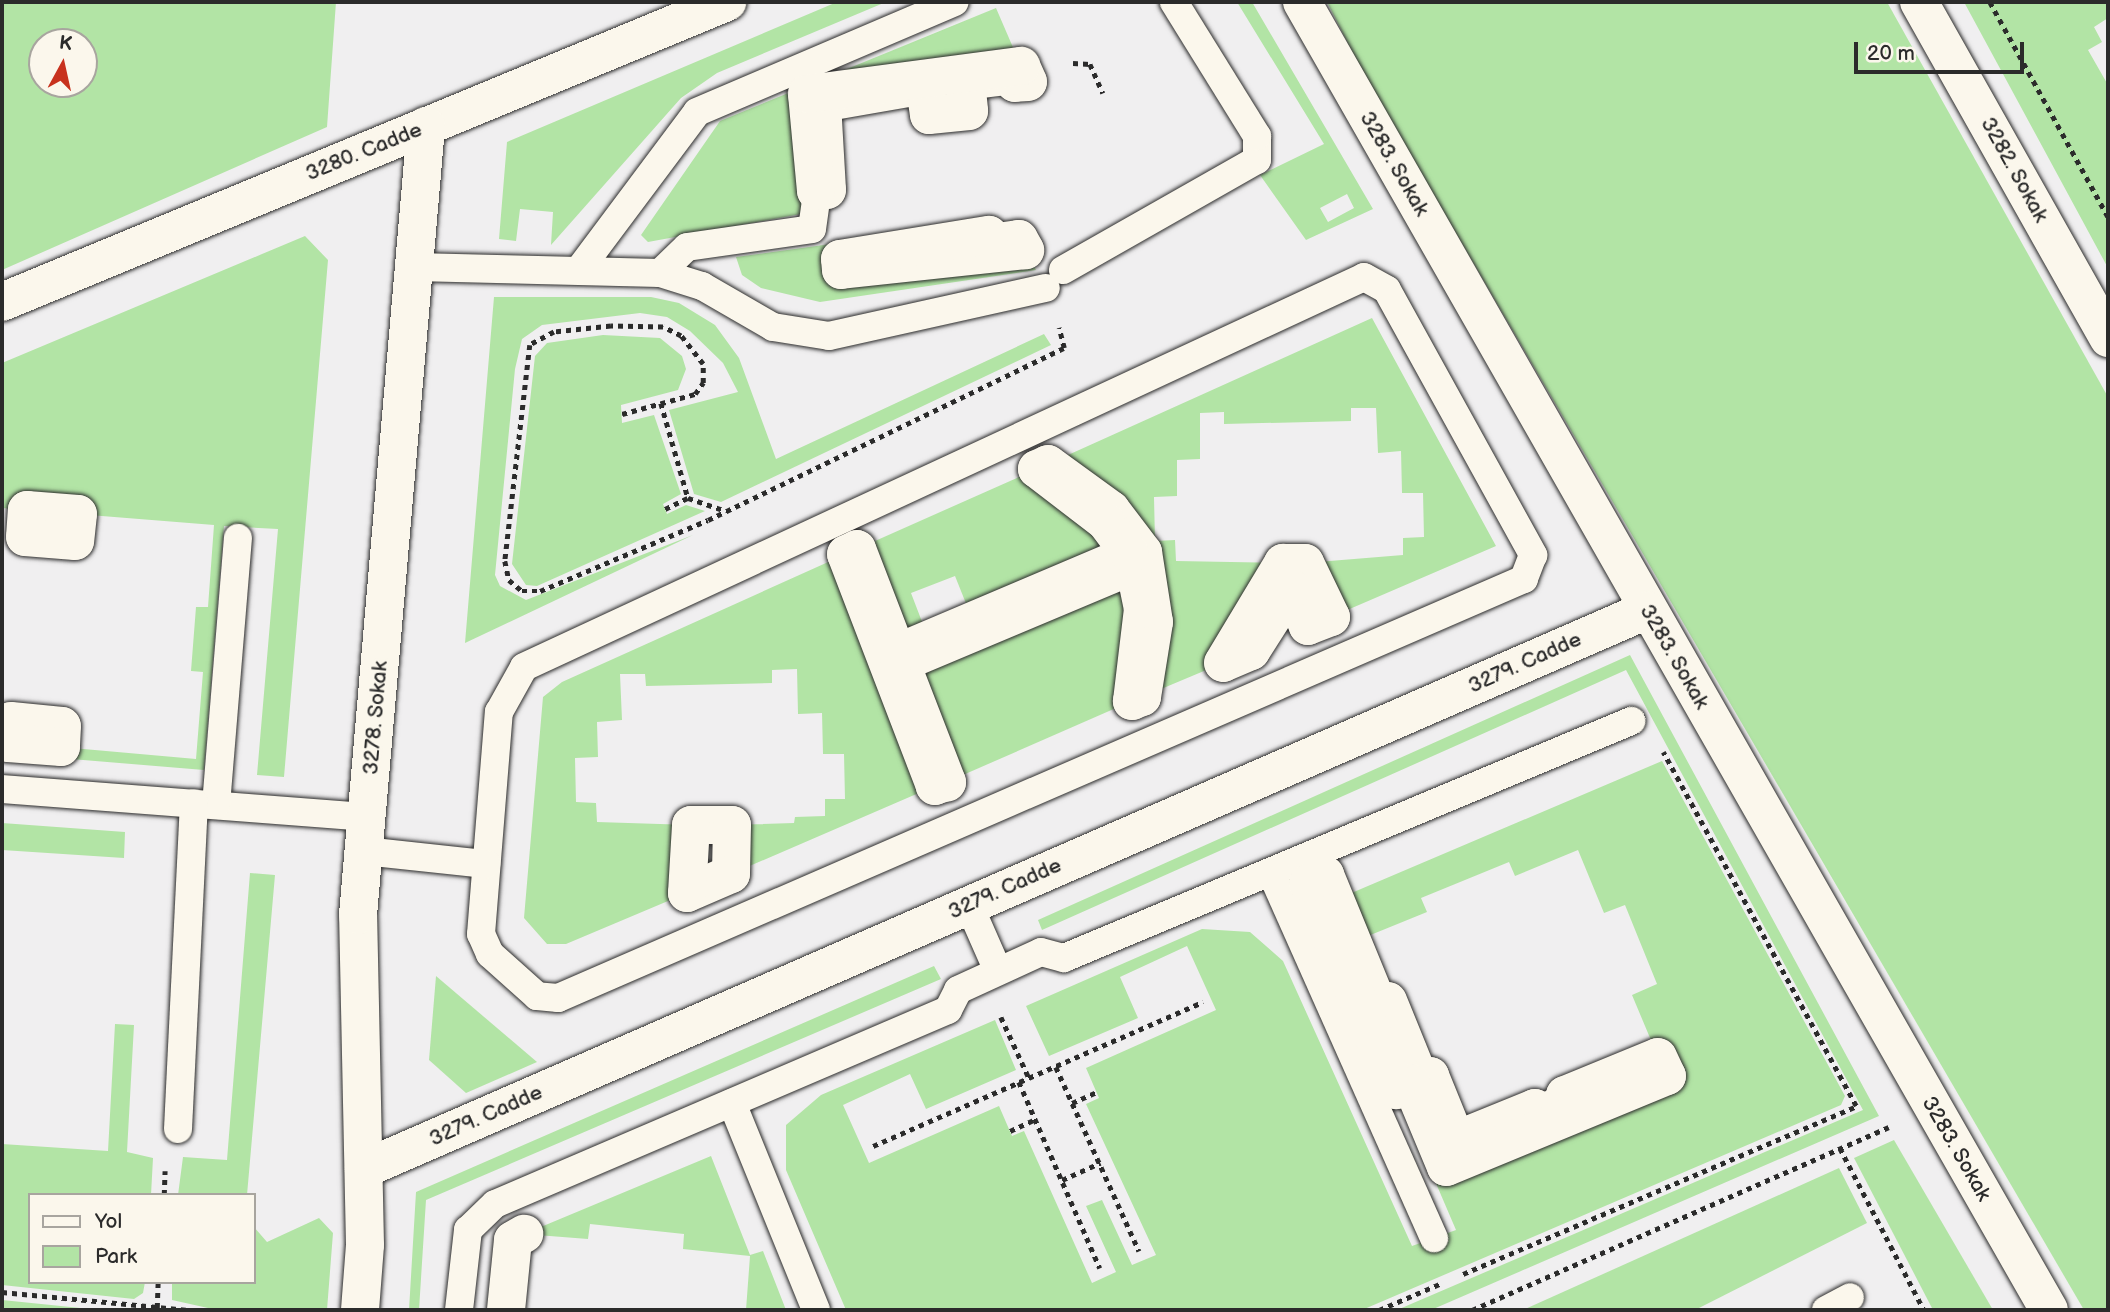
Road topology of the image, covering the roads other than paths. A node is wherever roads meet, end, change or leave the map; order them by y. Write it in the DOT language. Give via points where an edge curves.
graph roads {
  1 [pos="727,2"];
  2 [pos="955,2"];
  3 [pos="1174,2"];
  4 [pos="1302,2"];
  5 [pos="1919,2"];
  6 [pos="426,126"];
  7 [pos="816,196"];
  8 [pos="415,267"];
  9 [pos="579,270"];
  10 [pos="660,273"];
  11 [pos="2,302"];
  12 [pos="2108,338"];
  13 [pos="238,538"];
  14 [pos="857,549"];
  15 [pos="1647,610"];
  16 [pos="1631,721"];
  17 [pos="2,789"];
  18 [pos="205,804"];
  19 [pos="366,834"];
  20 [pos="486,864"];
  21 [pos="1271,872"];
  22 [pos="969,905"];
  23 [pos="991,974"];
  24 [pos="1396,1090"];
  25 [pos="732,1103"];
  26 [pos="178,1129"];
  27 [pos="364,1169"];
  28 [pos="1434,1238"];
  29 [pos="360,1310"];
  30 [pos="459,1310"];
  31 [pos="506,1310"];
  32 [pos="512,1310"];
  33 [pos="816,1310"];
  34 [pos="2049,1310"];
  1 -- 6 [label="street, 3280. Cadde"];
  2 -- 9 [label="lane" via="697,112"];
  3 -- 10 [label="lane" via="1258,136 1257,160 1050,282 829,336 773,327 702,286"];
  4 -- 15 [label="street, 3283. Sokak"];
  5 -- 12 [label="street, 3282. Sokak"];
  6 -- 8 [label="street, 3278. Sokak"];
  6 -- 11 [label="street, 3280. Cadde"];
  7 -- 7 [label="street" via="827,190 822,103 925,85 929,115 969,111 966,81 1014,75 1015,83 1028,82 1021,66 807,94"];
  7 -- 10 [label="lane" via="812,229 687,247"];
  8 -- 9 [label="lane"];
  8 -- 19 [label="street, 3278. Sokak"];
  9 -- 10 [label="lane"];
  13 -- 18 [label="lane"];
  14 -- 14 [label="street" via="846,554 935,786 947,782 901,663 1134,565 1143,610 1132,701 1142,697 1154,622 1143,552 1111,510 1048,464 1037,469 1106,522 1130,554 897,653"];
  15 -- 22 [label="street, 3279. Cadde"];
  15 -- 34 [label="street, 3283. Sokak"];
  16 -- 21 [label="lane"];
  17 -- 18 [label="lane"];
  18 -- 19 [label="lane"];
  18 -- 26 [label="lane"];
  19 -- 20 [label="lane"];
  19 -- 27 [label="street, 3278. Sokak" via="355,976"];
  20 -- 20 [label="lane" via="499,712 524,667 1364,277 1387,290 1533,555 1524,579 558,999 537,996 483,944"];
  21 -- 23 [label="lane" via="1064,958 1041,952"];
  21 -- 28 [label="lane"];
  22 -- 23 [label="lane"];
  22 -- 27 [label="street, 3279. Cadde"];
  23 -- 25 [label="lane" via="958,990 948,1010"];
  24 -- 24 [label="street" via="1411,1083 1446,1167 1667,1076 1658,1057 1565,1095 1569,1102 1538,1115 1535,1108 1456,1140 1430,1076 1420,1080 1388,1001 1378,1004 1325,875 1308,883"];
  25 -- 30 [label="lane" via="486,1210 464,1245"];
  25 -- 33 [label="lane"];
  27 -- 29 [label="street, 3278. Sokak"];
  31 -- 32 [label="street" via="513,1240 524,1234 519,1301 513,1300"];
}
